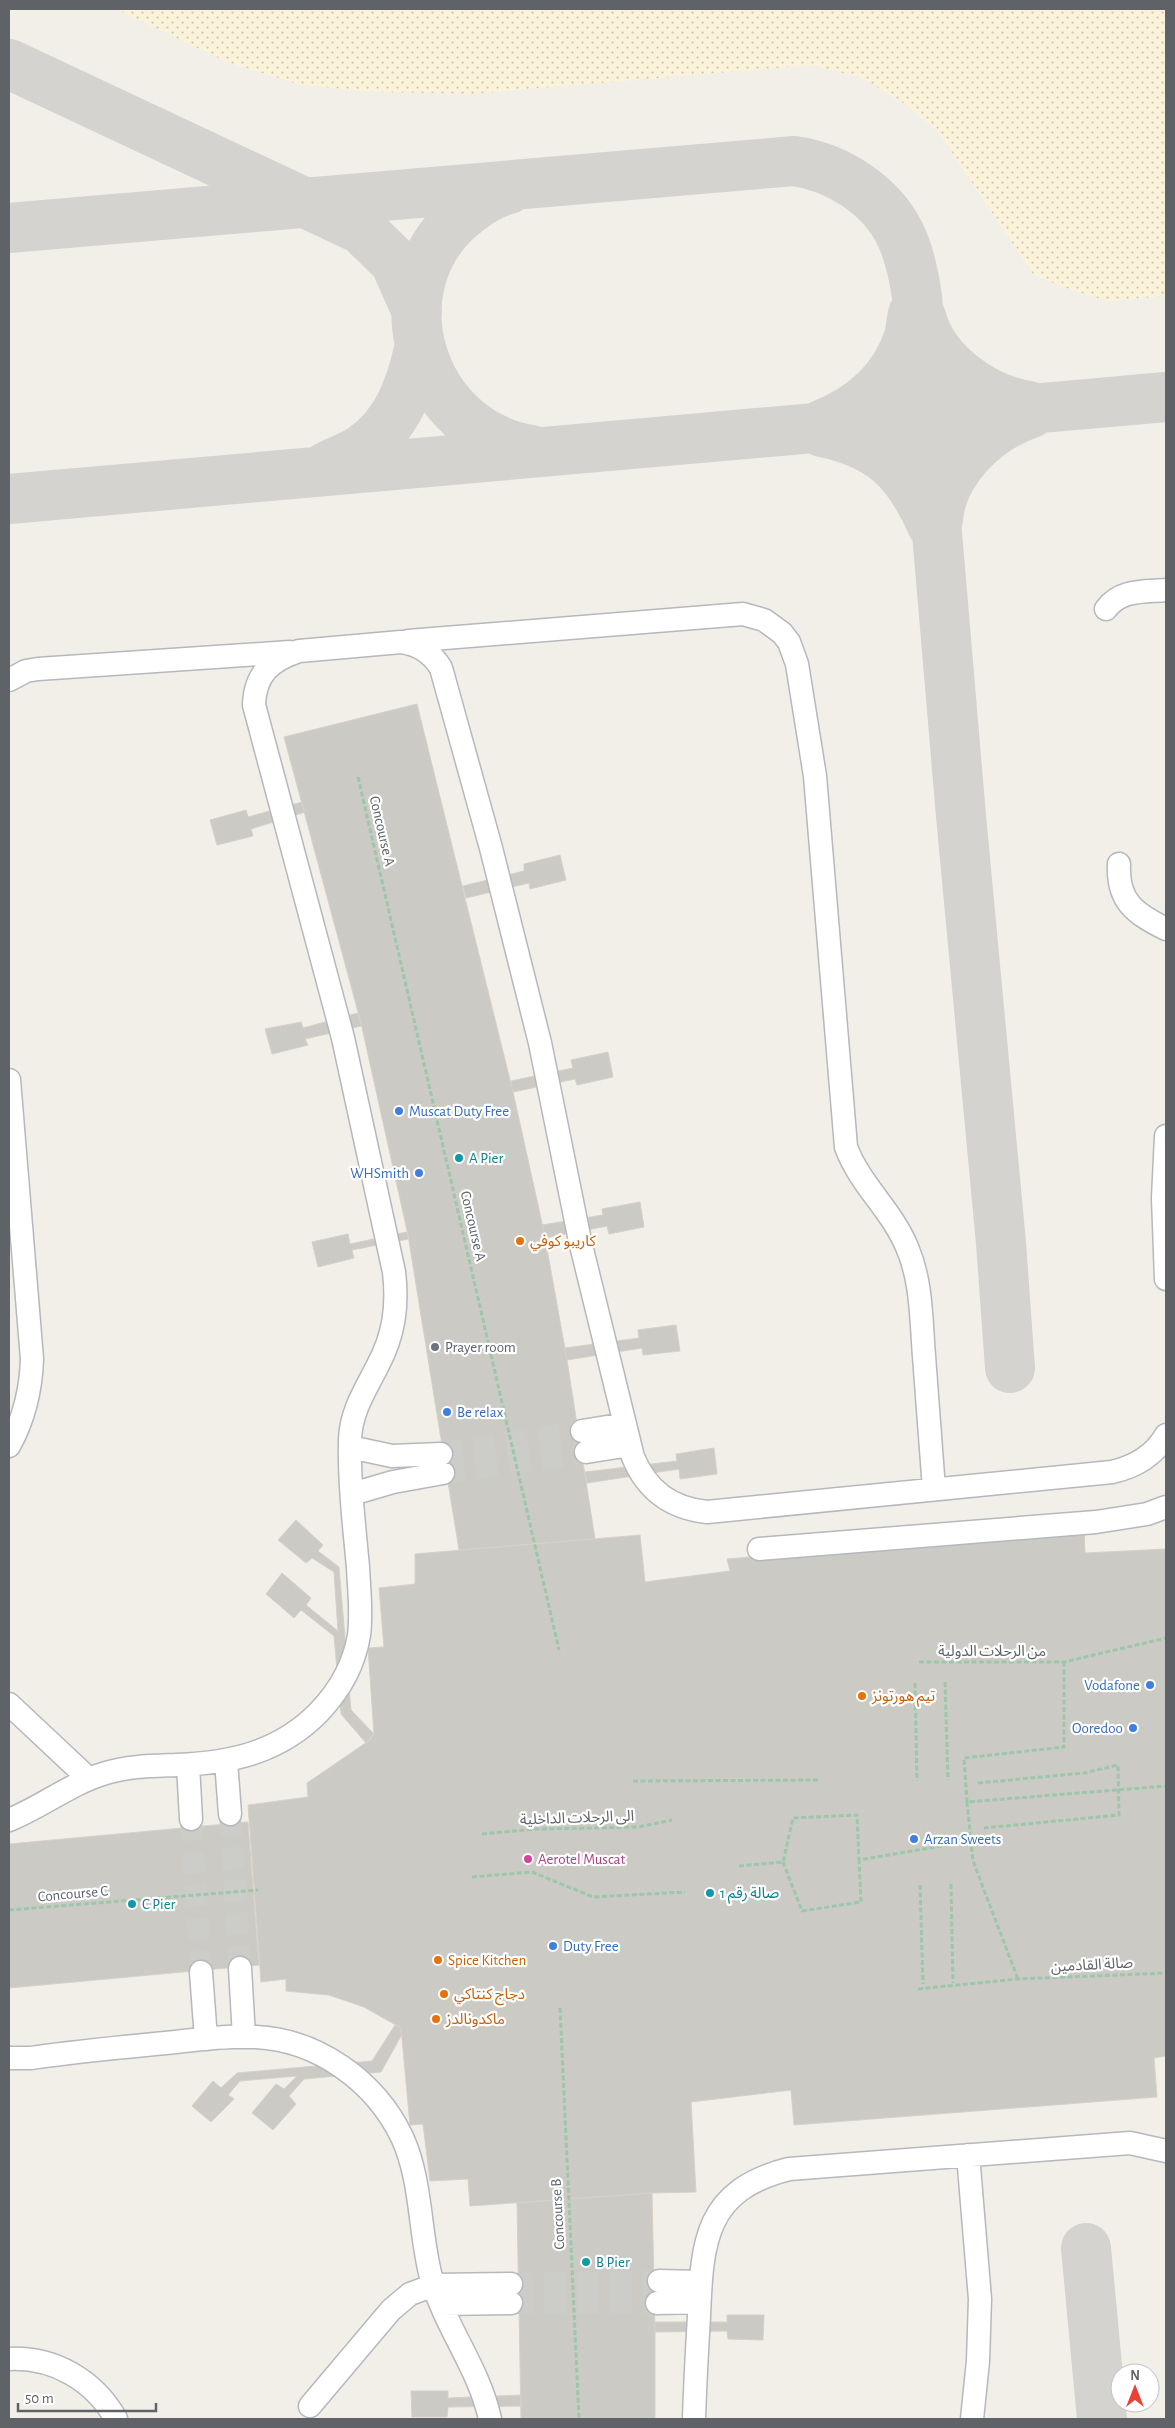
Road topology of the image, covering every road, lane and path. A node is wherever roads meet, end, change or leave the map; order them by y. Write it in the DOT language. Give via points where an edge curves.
graph roads {
  1 [pos="1166,590"];
  2 [pos="1106,609"];
  3 [pos="401,642"];
  4 [pos="299,651"];
  5 [pos="9,680"];
  6 [pos="358,777"];
  7 [pos="1119,864"];
  8 [pos="1166,929"];
  9 [pos="9,1080"];
  10 [pos="1166,1136"];
  11 [pos="1166,1279"];
  12 [pos="628,1434"];
  13 [pos="1166,1435"];
  14 [pos="584,1441"];
  15 [pos="9,1446"];
  16 [pos="350,1447"];
  17 [pos="934,1489"];
  18 [pos="352,1494"];
  19 [pos="1166,1507"];
  20 [pos="759,1549"];
  21 [pos="1166,1638"];
  22 [pos="559,1650"];
  23 [pos="919,1662"];
  24 [pos="1064,1662"];
  25 [pos="945,1682"];
  26 [pos="915,1683"];
  27 [pos="9,1704"];
  28 [pos="226,1761"];
  29 [pos="188,1765"];
  30 [pos="89,1779"];
  31 [pos="819,1780"];
  32 [pos="948,1780"];
  33 [pos="633,1781"];
  34 [pos="917,1781"];
  35 [pos="978,1782"];
  36 [pos="1166,1786"];
  37 [pos="1118,1789"];
  38 [pos="967,1802"];
  39 [pos="230,1814"];
  40 [pos="191,1819"];
  41 [pos="9,1820"];
  42 [pos="672,1820"];
  43 [pos="984,1828"];
  44 [pos="482,1834"];
  45 [pos="971,1841"];
  46 [pos="859,1860"];
  47 [pos="783,1862"];
  48 [pos="739,1866"];
  49 [pos="472,1877"];
  50 [pos="951,1884"];
  51 [pos="920,1885"];
  52 [pos="258,1890"];
  53 [pos="685,1892"];
  54 [pos="9,1910"];
  55 [pos="240,1968"];
  56 [pos="201,1972"];
  57 [pos="1166,1973"];
  58 [pos="1018,1980"];
  59 [pos="953,1983"];
  60 [pos="923,1984"];
  61 [pos="918,1989"];
  62 [pos="560,2008"];
  63 [pos="244,2037"];
  64 [pos="206,2039"];
  65 [pos="9,2058"];
  66 [pos="1166,2150"];
  67 [pos="968,2155"];
  68 [pos="658,2292"];
  69 [pos="700,2292"];
  70 [pos="511,2293"];
  71 [pos="438,2295"];
  72 [pos="9,2359"];
  73 [pos="310,2406"];
  74 [pos="116,2419"];
  75 [pos="490,2419"];
  76 [pos="579,2419"];
  77 [pos="694,2419"];
  78 [pos="972,2419"];
  1 -- 2 [label="street" via="1125,594 1117,597"];
  3 -- 4 [label="street"];
  3 -- 12 [label="street" via="429,652 445,677 540,1043 580,1240"];
  3 -- 17 [label="street" via="742,614 754,615 769,623 789,642 797,664 815,776 846,1147 859,1175 888,1210 899,1230 919,1284"];
  4 -- 5 [label="street" via="38,669"];
  4 -- 16 [label="street" via="265,669 256,686 254,705 342,1038 396,1292 392,1330 382,1358 355,1411"];
  6 -- 22 [label="path, Concourse A"];
  7 -- 8 [label="street" via="1121,888 1130,906"];
  9 -- 15 [label="street" via="32,1360 22,1420"];
  10 -- 11 [label="street" via="1162,1198"];
  12 -- 14 [label="street"];
  12 -- 17 [label="street" via="640,1472 649,1486 675,1505 691,1510 707,1512"];
  13 -- 17 [label="street" via="1142,1461 1112,1472"];
  16 -- 18 [label="street"];
  16 -- 18 [label="street" via="442,1464"];
  18 -- 28 [label="street" via="360,1604 359,1634 352,1664 337,1691 307,1724 284,1741 258,1753"];
  19 -- 20 [label="street" via="1147,1514 1096,1522"];
  21 -- 24 [label="path"];
  23 -- 24 [label="path, من الرحلات الدولية"];
  24 -- 38 [label="path" via="1064,1747 964,1758"];
  25 -- 32 [label="path"];
  26 -- 34 [label="path"];
  27 -- 30 [label="street"];
  28 -- 29 [label="street"];
  28 -- 39 [label="street"];
  29 -- 30 [label="street" via="122,1769"];
  29 -- 40 [label="street"];
  30 -- 41 [label="street"];
  31 -- 33 [label="path"];
  35 -- 37 [label="path" via="1084,1773 1118,1765"];
  36 -- 37 [label="path"];
  36 -- 38 [label="path"];
  37 -- 43 [label="path" via="1119,1815"];
  38 -- 45 [label="path"];
  42 -- 44 [label="path, الى الرحلات الداخلية" via="638,1827 536,1829"];
  45 -- 46 [label="path"];
  45 -- 58 [label="path" via="973,1861"];
  46 -- 47 [label="path" via="857,1816 793,1818"];
  46 -- 47 [label="path" via="860,1902 802,1911"];
  47 -- 48 [label="path"];
  49 -- 53 [label="path" via="532,1872 593,1897"];
  50 -- 59 [label="path"];
  51 -- 60 [label="path"];
  52 -- 54 [label="path, Concourse C"];
  55 -- 63 [label="street"];
  56 -- 64 [label="street"];
  57 -- 58 [label="path, صالة القادمين"];
  58 -- 61 [label="path, صالة القادمين"];
  62 -- 76 [label="path, Concourse B"];
  63 -- 64 [label="street"];
  63 -- 71 [label="street" via="276,2039 314,2050 348,2071 379,2101 409,2156 425,2252"];
  64 -- 65 [label="street"];
  66 -- 67 [label="street" via="1130,2143"];
  67 -- 69 [label="street" via="789,2169 746,2185 715,2218 706,2239"];
  67 -- 78 [label="street" via="980,2312"];
  68 -- 69 [label="street"];
  69 -- 77 [label="street"];
  70 -- 71 [label="street"];
  71 -- 73 [label="street" via="410,2294 395,2306"];
  71 -- 75 [label="street" via="477,2377"];
  72 -- 74 [label="street" via="44,2362 70,2372 101,2397"];
}
